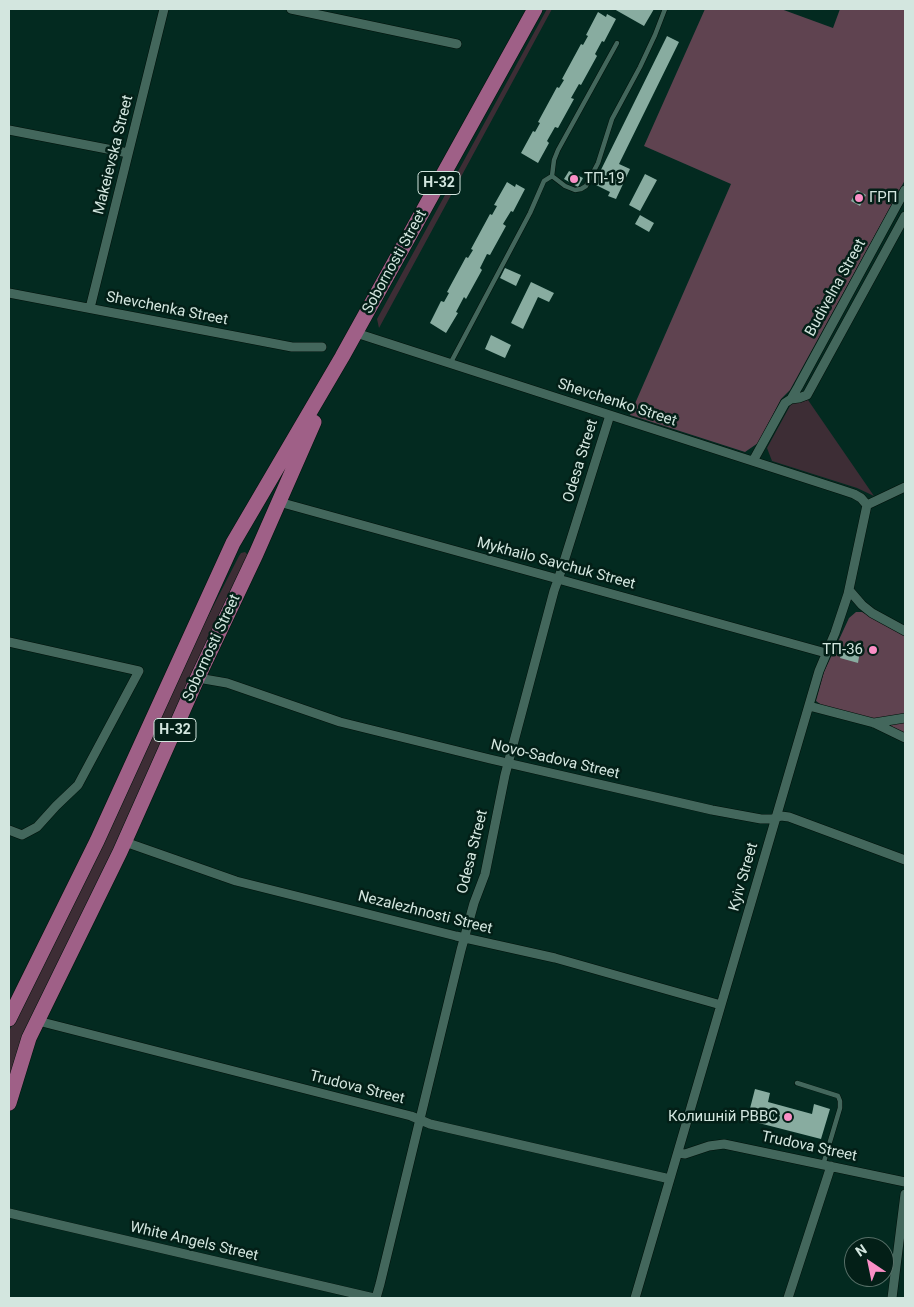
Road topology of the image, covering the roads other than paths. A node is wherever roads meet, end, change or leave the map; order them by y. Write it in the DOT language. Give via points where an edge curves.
graph roads {
  1 [pos="164,9"];
  2 [pos="291,9"];
  3 [pos="535,9"];
  4 [pos="665,9"];
  5 [pos="617,43"];
  6 [pos="457,44"];
  7 [pos="9,130"];
  8 [pos="128,153"];
  9 [pos="552,176"];
  10 [pos="905,190"];
  11 [pos="905,216"];
  12 [pos="9,293"];
  13 [pos="90,308"];
  14 [pos="356,333"];
  15 [pos="322,347"];
  16 [pos="342,357"];
  17 [pos="450,364"];
  18 [pos="791,398"];
  19 [pos="610,415"];
  20 [pos="753,462"];
  21 [pos="905,487"];
  22 [pos="279,502"];
  23 [pos="866,505"];
  24 [pos="558,579"];
  25 [pos="849,590"];
  26 [pos="905,631"];
  27 [pos="9,642"];
  28 [pos="826,653"];
  29 [pos="198,678"];
  30 [pos="809,706"];
  31 [pos="905,718"];
  32 [pos="874,723"];
  33 [pos="905,738"];
  34 [pos="508,764"];
  35 [pos="776,817"];
  36 [pos="9,830"];
  37 [pos="125,842"];
  38 [pos="905,860"];
  39 [pos="465,937"];
  40 [pos="721,1005"];
  41 [pos="9,1019"];
  42 [pos="38,1020"];
  43 [pos="797,1084"];
  44 [pos="9,1102"];
  45 [pos="420,1119"];
  46 [pos="678,1153"];
  47 [pos="827,1165"];
  48 [pos="670,1179"];
  49 [pos="905,1182"];
  50 [pos="905,1194"];
  51 [pos="9,1214"];
  52 [pos="375,1298"];
  53 [pos="635,1298"];
  54 [pos="788,1298"];
  55 [pos="892,1298"];
  1 -- 8 [label="street, Makeievska Street"];
  2 -- 6 [label="street"];
  3 -- 14 [label="main road, Sobornosti Street / Н-32"];
  4 -- 9 [label="lane" via="640,67 612,119 598,163 586,186 575,190"];
  5 -- 9 [label="lane" via="558,150"];
  7 -- 8 [label="street"];
  8 -- 13 [label="street, Makeievska Street"];
  9 -- 17 [label="lane" via="544,181"];
  10 -- 18 [label="street, Budivelna Street"];
  11 -- 18 [label="street, Budivelna Street" via="807,396"];
  12 -- 13 [label="street, Shevchenka Street"];
  13 -- 15 [label="street, Shevchenka Street" via="292,347"];
  14 -- 16 [label="main road, Sobornosti Street / Н-32"];
  14 -- 17 [label="street, Shevchenko Street"];
  16 -- 22 [label="main road, Sobornosti Street / Н-32"];
  16 -- 41 [label="main road, Sobornosti Street / Н-32" via="233,543 97,841"];
  17 -- 19 [label="street, Shevchenko Street"];
  18 -- 20 [label="street, Budivelna Street"];
  19 -- 20 [label="street, Shevchenko Street"];
  19 -- 24 [label="street, Odesa Street"];
  20 -- 23 [label="street, Shevchenko Street" via="854,494"];
  21 -- 23 [label="street"];
  22 -- 24 [label="street, Mykhailo Savchuk Street"];
  22 -- 29 [label="main road, Sobornosti Street / Н-32"];
  23 -- 25 [label="street, Kyiv Street"];
  24 -- 28 [label="street, Mykhailo Savchuk Street"];
  24 -- 34 [label="street, Odesa Street"];
  25 -- 26 [label="street" via="872,613"];
  25 -- 28 [label="street, Kyiv Street" via="836,633"];
  27 -- 36 [label="street" via="139,671 78,785 37,827 22,835"];
  28 -- 30 [label="street, Kyiv Street"];
  29 -- 34 [label="street, Novo-Sadova Street" via="227,683 340,722"];
  29 -- 37 [label="main road, Sobornosti Street / Н-32"];
  30 -- 32 [label="street"];
  30 -- 35 [label="street, Kyiv Street"];
  31 -- 32 [label="street"];
  32 -- 33 [label="street"];
  34 -- 35 [label="street, Novo-Sadova Street" via="712,810 761,819"];
  34 -- 39 [label="street, Odesa Street" via="485,874"];
  35 -- 38 [label="street, Novo-Sadova Street" via="789,817"];
  35 -- 40 [label="street, Kyiv Street"];
  37 -- 39 [label="street, Nezalezhnosti Street" via="236,881"];
  37 -- 42 [label="main road, Sobornosti Street / Н-32"];
  39 -- 40 [label="street, Nezalezhnosti Street" via="555,958"];
  39 -- 45 [label="street, Odesa Street"];
  40 -- 46 [label="street, Kyiv Street"];
  42 -- 44 [label="main road, Sobornosti Street / Н-32"];
  42 -- 45 [label="street, Trudova Street"];
  43 -- 47 [label="lane" via="838,1096 840,1101"];
  45 -- 48 [label="street, Trudova Street" via="430,1124"];
  45 -- 52 [label="street, Odesa Street"];
  46 -- 47 [label="street, Trudova Street" via="686,1154 724,1144"];
  46 -- 48 [label="street, Kyiv Street"];
  47 -- 49 [label="street, Trudova Street"];
  47 -- 54 [label="street"];
  48 -- 53 [label="street, Kyiv Street"];
  50 -- 55 [label="street"];
  51 -- 52 [label="street, White Angels Street"];
}
